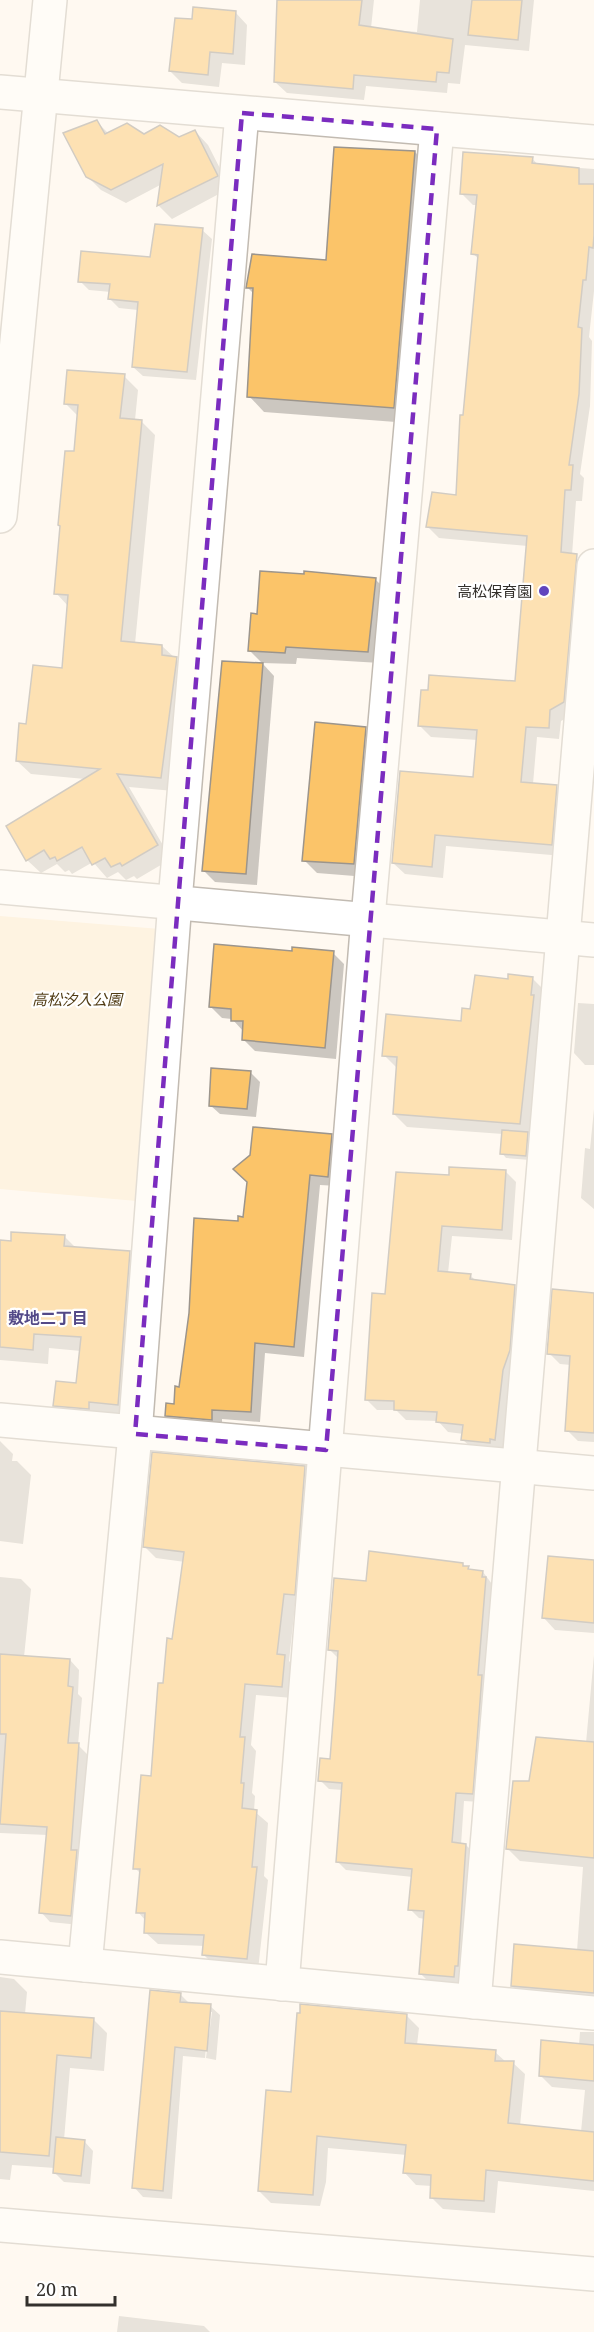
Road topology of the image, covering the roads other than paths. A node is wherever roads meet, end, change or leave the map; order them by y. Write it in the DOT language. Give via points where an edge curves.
graph roads {
  1 [pos="50,0"];
  2 [pos="0,92"];
  3 [pos="40,94"];
  4 [pos="242,113"];
  5 [pos="437,129"];
  6 [pos="594,142"];
  7 [pos="0,516"];
  8 [pos="594,566"];
  9 [pos="0,887"];
  10 [pos="175,901"];
  11 [pos="368,918"];
  12 [pos="579,938"];
  13 [pos="0,1420"];
  14 [pos="135,1434"];
  15 [pos="326,1450"];
  16 [pos="519,1467"];
  17 [pos="594,1473"];
  18 [pos="0,1957"];
  19 [pos="85,1965"];
  20 [pos="282,1984"];
  21 [pos="474,2002"];
  22 [pos="594,2013"];
  23 [pos="0,2225"];
  24 [pos="594,2274"];
  1 -- 3 [label="street"];
  2 -- 3 [label="street"];
  3 -- 4 [label="street"];
  3 -- 7 [label="street"];
  4 -- 5 [label="street"];
  4 -- 10 [label="street"];
  5 -- 6 [label="street"];
  5 -- 11 [label="street"];
  8 -- 12 [label="street"];
  9 -- 10 [label="street"];
  10 -- 11 [label="street"];
  10 -- 14 [label="street"];
  11 -- 12 [label="street"];
  11 -- 15 [label="street"];
  12 -- 16 [label="street"];
  13 -- 14 [label="street"];
  14 -- 15 [label="street"];
  14 -- 19 [label="street"];
  15 -- 16 [label="street"];
  15 -- 20 [label="street"];
  16 -- 17 [label="street"];
  16 -- 21 [label="street"];
  18 -- 19 [label="street"];
  19 -- 20 [label="street"];
  20 -- 21 [label="street"];
  21 -- 22 [label="street"];
  23 -- 24 [label="street"];
}
